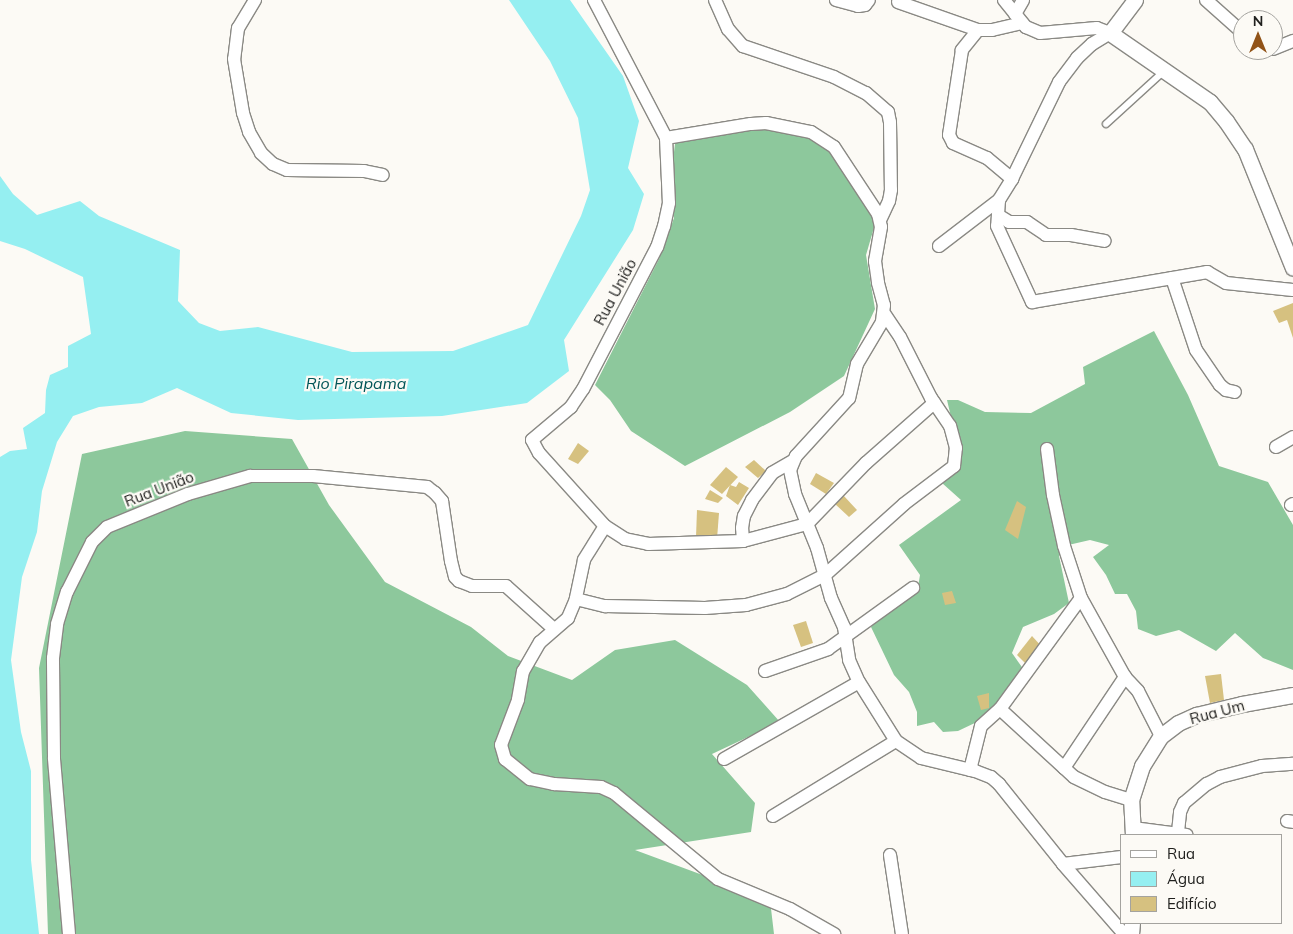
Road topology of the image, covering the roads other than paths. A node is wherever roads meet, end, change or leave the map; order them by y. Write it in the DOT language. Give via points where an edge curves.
graph roads {
  1 [pos="255,0"];
  2 [pos="594,0"];
  3 [pos="715,0"];
  4 [pos="836,0"];
  5 [pos="869,0"];
  6 [pos="1004,0"];
  7 [pos="1023,0"];
  8 [pos="1135,0"];
  9 [pos="1206,0"];
  10 [pos="898,2"];
  11 [pos="1018,18"];
  12 [pos="1233,23"];
  13 [pos="978,30"];
  14 [pos="1110,33"];
  15 [pos="1164,71"];
  16 [pos="1106,124"];
  17 [pos="666,138"];
  18 [pos="383,176"];
  19 [pos="1012,179"];
  20 [pos="999,200"];
  21 [pos="998,214"];
  22 [pos="880,220"];
  23 [pos="1104,241"];
  24 [pos="939,246"];
  25 [pos="1293,268"];
  26 [pos="1172,278"];
  27 [pos="1293,290"];
  28 [pos="884,314"];
  29 [pos="1235,392"];
  30 [pos="934,403"];
  31 [pos="1293,437"];
  32 [pos="1276,447"];
  33 [pos="1047,449"];
  34 [pos="793,460"];
  35 [pos="807,524"];
  36 [pos="605,526"];
  37 [pos="742,541"];
  38 [pos="825,575"];
  39 [pos="913,588"];
  40 [pos="1081,598"];
  41 [pos="576,599"];
  42 [pos="554,628"];
  43 [pos="847,635"];
  44 [pos="765,671"];
  45 [pos="1124,677"];
  46 [pos="859,682"];
  47 [pos="1293,696"];
  48 [pos="1000,709"];
  49 [pos="1161,736"];
  50 [pos="896,741"];
  51 [pos="724,759"];
  52 [pos="1293,764"];
  53 [pos="1064,768"];
  54 [pos="970,770"];
  55 [pos="1131,800"];
  56 [pos="773,816"];
  57 [pos="1133,831"];
  58 [pos="1183,834"];
  59 [pos="890,855"];
  60 [pos="1120,858"];
  61 [pos="1062,864"];
  62 [pos="68,934"];
  63 [pos="834,934"];
  64 [pos="902,934"];
  65 [pos="1124,934"];
  1 -- 18 [label="street" via="238,28 234,59 243,113 261,153 273,164 287,170 364,171"];
  2 -- 17 [label="street"];
  3 -- 22 [label="street" via="728,30 744,46 834,77 866,93 888,112 891,190"];
  4 -- 5 [label="street" via="858,6"];
  6 -- 11 [label="street"];
  7 -- 11 [label="street"];
  8 -- 14 [label="street"];
  9 -- 12 [label="street"];
  10 -- 13 [label="street"];
  11 -- 13 [label="street" via="992,30"];
  11 -- 14 [label="street" via="1040,33 1097,28"];
  13 -- 19 [label="street" via="962,50 949,135 953,142 987,158"];
  14 -- 15 [label="street"];
  14 -- 19 [label="street" via="1077,58 1059,82"];
  15 -- 16 [label="lane"];
  15 -- 25 [label="street" via="1210,102 1245,149"];
  17 -- 22 [label="street" via="751,124 773,124 811,132 834,147"];
  17 -- 36 [label="street, Rua União" via="669,203 657,246 578,397 532,442"];
  19 -- 20 [label="street"];
  20 -- 21 [label="street"];
  20 -- 24 [label="street"];
  21 -- 23 [label="street" via="1009,222 1027,222 1046,235 1071,235"];
  21 -- 26 [label="street" via="997,226 1032,302"];
  22 -- 28 [label="street" via="875,261"];
  26 -- 27 [label="street" via="1207,272 1226,283"];
  26 -- 29 [label="street" via="1196,350 1220,385"];
  28 -- 30 [label="street" via="900,337"];
  28 -- 34 [label="street" via="857,364 847,402"];
  30 -- 35 [label="street" via="866,463"];
  30 -- 38 [label="street" via="954,437 954,466 904,504"];
  31 -- 32 [label="street"];
  33 -- 40 [label="street" via="1062,537"];
  34 -- 35 [label="street" via="790,478"];
  34 -- 37 [label="street" via="772,473 752,500 744,516"];
  35 -- 37 [label="street"];
  35 -- 38 [label="street"];
  36 -- 37 [label="street" via="636,543"];
  36 -- 41 [label="street" via="584,560"];
  38 -- 41 [label="street" via="787,594 727,607 605,606"];
  38 -- 43 [label="street"];
  39 -- 43 [label="street"];
  40 -- 45 [label="street"];
  40 -- 48 [label="street"];
  41 -- 42 [label="street" via="568,618"];
  42 -- 62 [label="street, Rua União" via="506,586 472,586 459,581 452,562 442,501 426,487 313,476 250,476 188,494 107,527 92,542 67,592 57,624 53,658 53,740"];
  42 -- 63 [label="street" via="534,651 523,671 518,700 501,745 510,765 535,781 594,786 614,793 718,879 790,909"];
  43 -- 44 [label="street" via="828,649"];
  43 -- 46 [label="street" via="849,660"];
  45 -- 49 [label="street" via="1138,691"];
  45 -- 53 [label="street"];
  46 -- 50 [label="street"];
  46 -- 51 [label="street"];
  47 -- 49 [label="street, Rua Um" via="1196,715"];
  48 -- 53 [label="street"];
  48 -- 54 [label="street" via="978,732"];
  49 -- 55 [label="street, Rua Um" via="1142,766"];
  50 -- 54 [label="street" via="921,758"];
  50 -- 56 [label="street"];
  52 -- 58 [label="street" via="1262,766 1220,777 1207,784 1184,803 1180,812"];
  53 -- 55 [label="street" via="1074,777 1097,788"];
  54 -- 61 [label="street" via="991,777 999,784"];
  55 -- 57 [label="street, Rua Um"];
  57 -- 58 [label="street"];
  59 -- 64 [label="street"];
  60 -- 61 [label="street"];
  61 -- 65 [label="street"];
}
